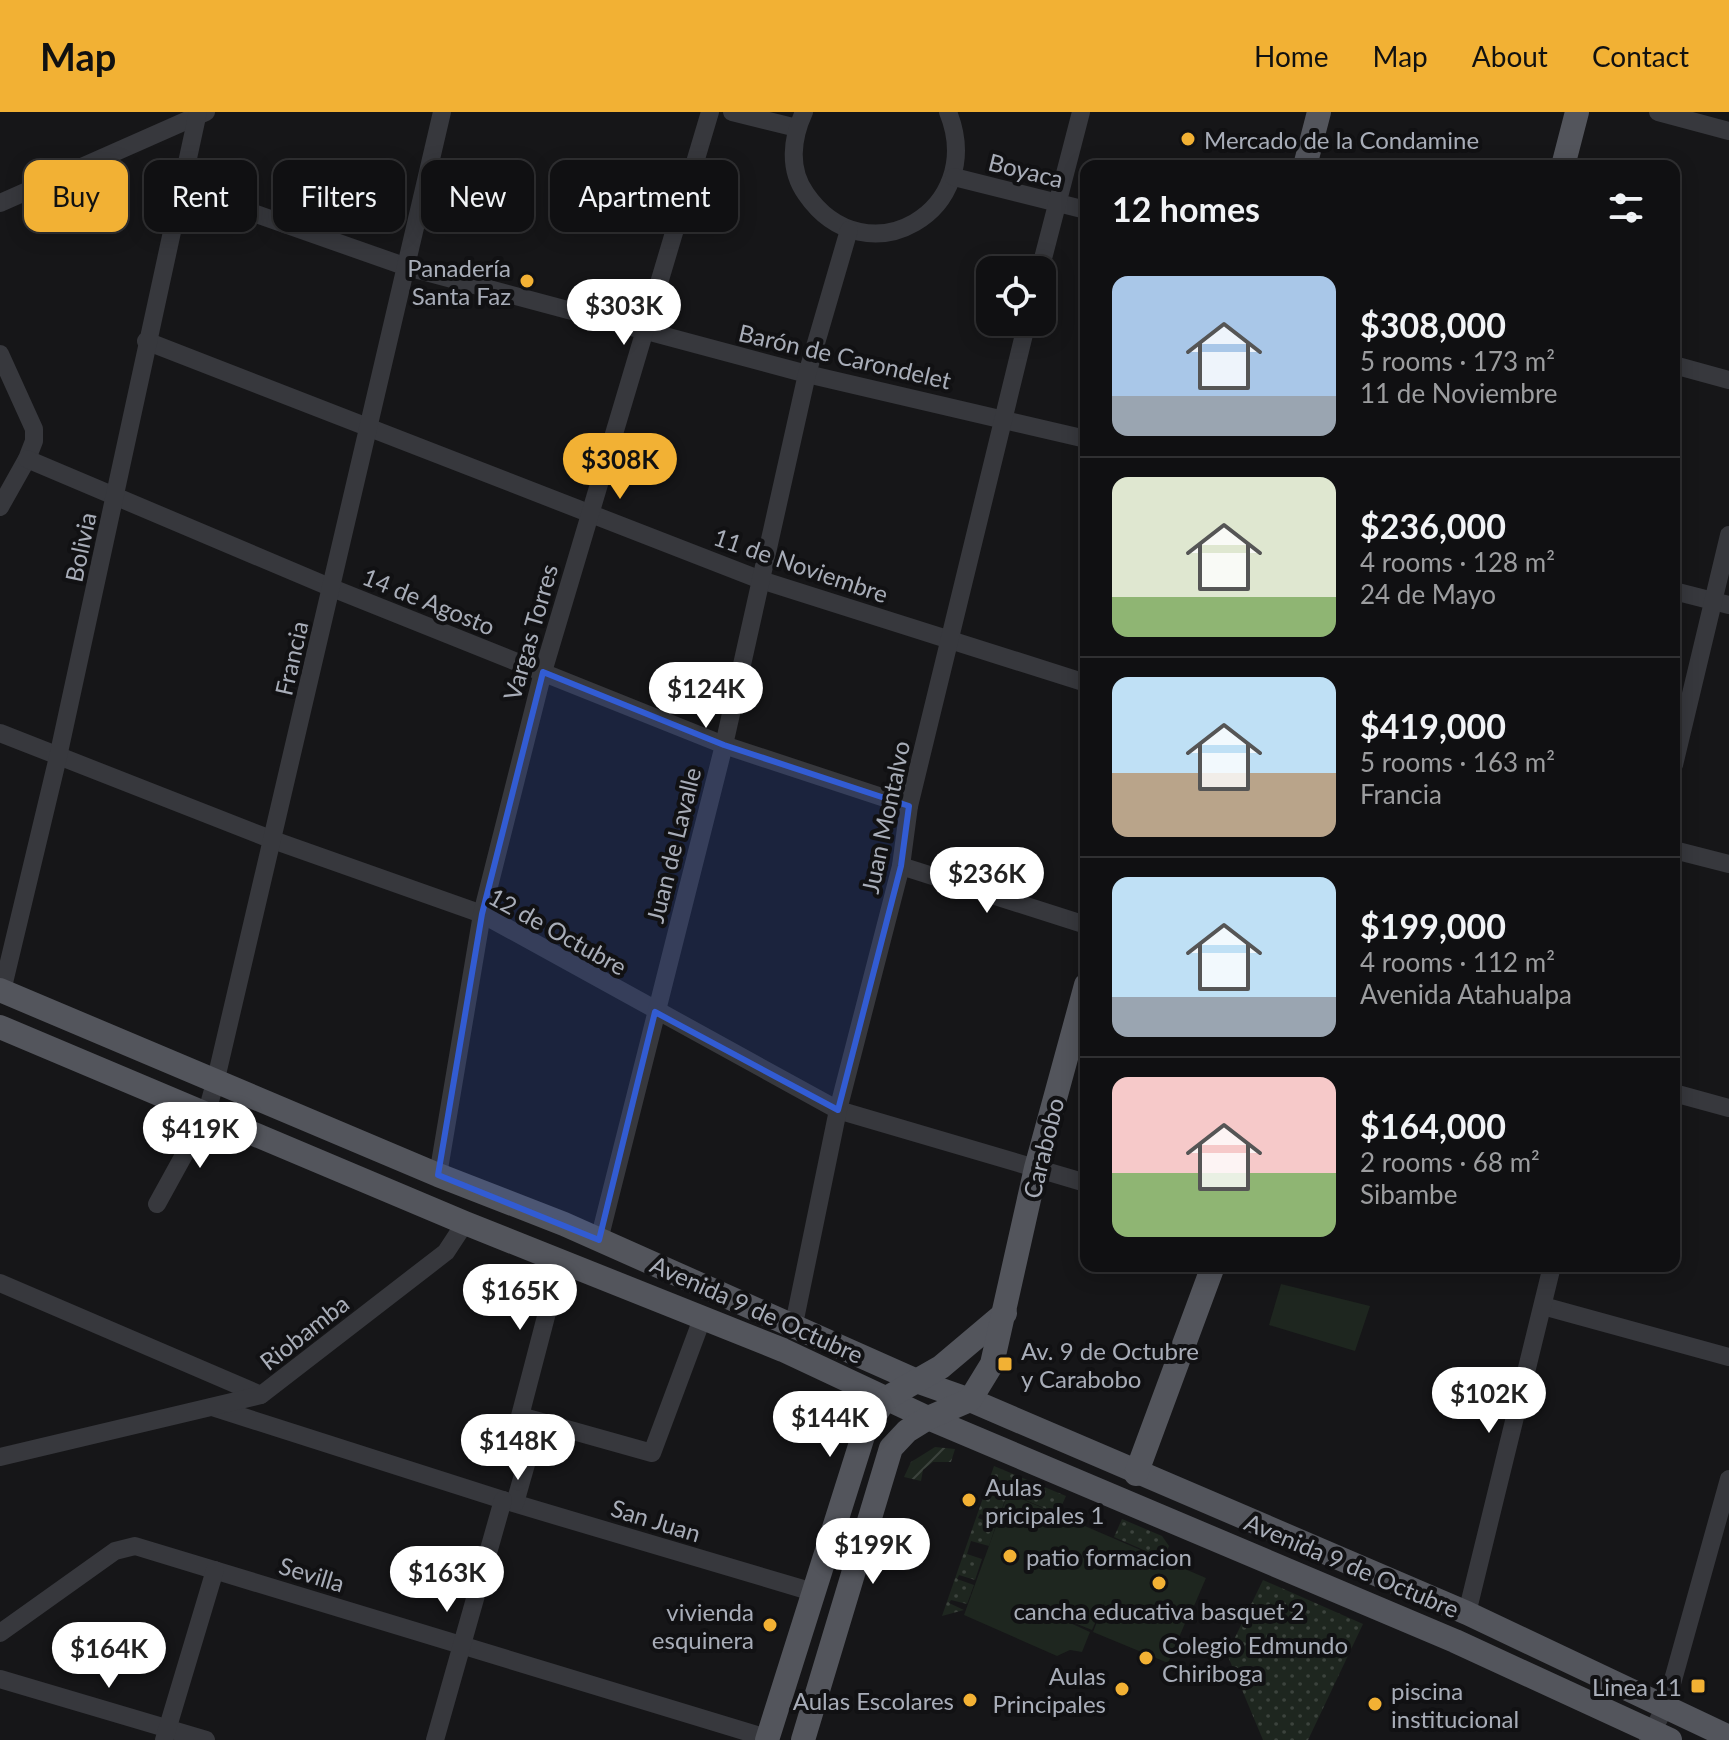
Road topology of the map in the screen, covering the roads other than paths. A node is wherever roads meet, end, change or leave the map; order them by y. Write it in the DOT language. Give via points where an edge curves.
graph roads {
  1 [pos="442,112"];
  2 [pos="710,112"];
  3 [pos="732,112"];
  4 [pos="948,112"];
  5 [pos="1081,112"];
  6 [pos="1319,112"];
  7 [pos="1577,112"];
  8 [pos="1658,112"];
  9 [pos="201,113"];
  10 [pos="801,120"];
  11 [pos="1729,131"];
  12 [pos="189,160"];
  13 [pos="1307,160"];
  14 [pos="1565,160"];
  15 [pos="954,177"];
  16 [pos="0,203"];
  17 [pos="1058,203"];
  18 [pos="1080,208"];
  19 [pos="257,214"];
  20 [pos="849,230"];
  21 [pos="172,232"];
  22 [pos="1044,256"];
  23 [pos="407,267"];
  24 [pos="642,330"];
  25 [pos="1023,336"];
  26 [pos="146,341"];
  27 [pos="0,354"];
  28 [pos="1680,367"];
  29 [pos="807,374"];
  30 [pos="1729,380"];
  31 [pos="1002,417"];
  32 [pos="369,427"];
  33 [pos="1080,437"];
  34 [pos="27,459"];
  35 [pos="116,498"];
  36 [pos="0,507"];
  37 [pos="590,512"];
  38 [pos="1729,535"];
  39 [pos="761,580"];
  40 [pos="332,588"];
  41 [pos="1680,593"];
  42 [pos="1721,603"];
  43 [pos="950,640"];
  44 [pos="543,672"];
  45 [pos="1080,681"];
  46 [pos="0,733"];
  47 [pos="1680,744"];
  48 [pos="724,745"];
  49 [pos="58,757"];
  50 [pos="909,806"];
  51 [pos="273,840"];
  52 [pos="1680,852"];
  53 [pos="1729,864"];
  54 [pos="901,866"];
  55 [pos="482,914"];
  56 [pos="1080,923"];
  57 [pos="1,990"];
  58 [pos="1080,1007"];
  59 [pos="655,1012"];
  60 [pos="0,1027"];
  61 [pos="215,1083"];
  62 [pos="1680,1095"];
  63 [pos="1729,1108"];
  64 [pos="838,1110"];
  65 [pos="206,1115"];
  66 [pos="1036,1168"];
  67 [pos="438,1175"];
  68 [pos="1080,1181"];
  69 [pos="157,1204"];
  70 [pos="465,1223"];
  71 [pos="599,1240"];
  72 [pos="561,1259"];
  73 [pos="1211,1272"];
  74 [pos="1551,1272"];
  75 [pos="0,1283"];
  76 [pos="1543,1306"];
  77 [pos="1005,1313"];
  78 [pos="702,1319"];
  79 [pos="794,1324"];
  80 [pos="1729,1357"];
  81 [pos="919,1382"];
  82 [pos="261,1395"];
  83 [pos="885,1399"];
  84 [pos="970,1400"];
  85 [pos="212,1407"];
  86 [pos="928,1418"];
  87 [pos="529,1419"];
  88 [pos="0,1457"];
  89 [pos="1136,1474"];
  90 [pos="1729,1479"];
  91 [pos="509,1502"];
  92 [pos="215,1570"];
  93 [pos="813,1592"];
  94 [pos="1467,1613"];
  95 [pos="0,1633"];
  96 [pos="460,1644"];
  97 [pos="0,1679"];
  98 [pos="1666,1705"];
  99 [pos="166,1735"];
  100 [pos="1657,1737"];
  101 [pos="1729,1737"];
  102 [pos="767,1739"];
  103 [pos="206,1740"];
  104 [pos="435,1740"];
  105 [pos="803,1740"];
  1 -- 23 [label="street, Francia"];
  2 -- 24 [label="street, Vargas Torres"];
  3 -- 10 [label="street"];
  4 -- 15 [label="street" via="956,133"];
  5 -- 17 [label="street"];
  6 -- 13 [label="main road"];
  7 -- 14 [label="main road"];
  8 -- 11 [label="street"];
  9 -- 12 [label="street, Bolivia"];
  9 -- 16 [label="street"];
  10 -- 20 [label="street" via="795,170 802,189 830,220"];
  15 -- 17 [label="street, Boyaca"];
  15 -- 20 [label="street" via="944,197 912,225 870,234"];
  17 -- 18 [label="street, Boyaca"];
  17 -- 22 [label="street"];
  19 -- 23 [label="street, Barón de Carondelet"];
  20 -- 29 [label="street, Juan de Lavalle"];
  21 -- 26 [label="street, Bolivia"];
  23 -- 24 [label="street, Barón de Carondelet"];
  23 -- 32 [label="street, Francia"];
  24 -- 29 [label="street, Barón de Carondelet"];
  24 -- 37 [label="street, Vargas Torres"];
  25 -- 31 [label="street, Juan Montalvo"];
  26 -- 32 [label="street, 11 de Noviembre"];
  26 -- 35 [label="street, Bolivia"];
  27 -- 34 [label="street" via="34,429"];
  28 -- 30 [label="street"];
  29 -- 31 [label="street, Barón de Carondelet"];
  29 -- 39 [label="street, Juan de Lavalle"];
  31 -- 33 [label="street, Barón de Carondelet"];
  31 -- 43 [label="street, Juan Montalvo"];
  32 -- 37 [label="street, 11 de Noviembre"];
  32 -- 40 [label="street, Francia"];
  34 -- 35 [label="street, 14 de Agosto"];
  34 -- 36 [label="street"];
  35 -- 40 [label="street, 14 de Agosto"];
  35 -- 49 [label="street, Bolivia"];
  37 -- 39 [label="street, 11 de Noviembre"];
  37 -- 44 [label="street, Vargas Torres"];
  38 -- 42 [label="street"];
  39 -- 43 [label="street, 11 de Noviembre"];
  39 -- 48 [label="street, Juan de Lavalle"];
  40 -- 44 [label="street, 14 de Agosto"];
  40 -- 51 [label="street, Francia"];
  41 -- 42 [label="street"];
  42 -- 47 [label="street"];
  43 -- 45 [label="street, 11 de Noviembre"];
  43 -- 50 [label="street, Juan Montalvo"];
  44 -- 48 [label="street, 14 de Agosto"];
  44 -- 55 [label="street, Vargas Torres"];
  46 -- 49 [label="street, 12 de Octubre"];
  48 -- 50 [label="street, 14 de Agosto"];
  48 -- 59 [label="street, Juan de Lavalle"];
  49 -- 51 [label="street, 12 de Octubre"];
  49 -- 57 [label="street, Bolivia"];
  50 -- 54 [label="street, Juan Montalvo"];
  51 -- 55 [label="street, 12 de Octubre"];
  51 -- 61 [label="street, Francia"];
  52 -- 53 [label="street"];
  54 -- 56 [label="street"];
  54 -- 64 [label="street, Juan Montalvo"];
  55 -- 59 [label="street, 12 de Octubre"];
  55 -- 67 [label="street, Vargas Torres"];
  57 -- 61 [label="main road, Avenida 9 de Octubre"];
  58 -- 66 [label="main road, Carabobo"];
  59 -- 64 [label="street, 12 de Octubre"];
  59 -- 71 [label="street, Juan de Lavalle"];
  60 -- 65 [label="main road, Avenida 9 de Octubre"];
  61 -- 65 [label="street, Francia"];
  61 -- 67 [label="main road, Avenida 9 de Octubre"];
  62 -- 63 [label="street"];
  64 -- 66 [label="street, 12 de Octubre"];
  64 -- 79 [label="street, Juan Montalvo"];
  65 -- 69 [label="street, Francia"];
  65 -- 70 [label="main road, Avenida 9 de Octubre"];
  66 -- 68 [label="street, 12 de Octubre"];
  66 -- 77 [label="main road, Carabobo"];
  67 -- 71 [label="main road, Avenida 9 de Octubre"];
  70 -- 72 [label="main road, Avenida 9 de Octubre"];
  70 -- 82 [label="street, Riobamba" via="446,1252"];
  71 -- 79 [label="main road, Avenida 9 de Octubre"];
  72 -- 78 [label="main road, Avenida 9 de Octubre"];
  72 -- 87 [label="street"];
  73 -- 89 [label="main road"];
  74 -- 76 [label="street"];
  75 -- 82 [label="street"];
  76 -- 80 [label="street"];
  76 -- 94 [label="street"];
  77 -- 81 [label="main road"];
  77 -- 84 [label="main road, Carabobo" via="992,1364"];
  78 -- 83 [label="main road, Avenida 9 de Octubre" via="783,1350"];
  78 -- 87 [label="street" via="652,1453"];
  79 -- 81 [label="main road, Avenida 9 de Octubre"];
  81 -- 83 [label="main road"];
  81 -- 84 [label="main road, Avenida 9 de Octubre"];
  82 -- 85 [label="street, Riobamba"];
  83 -- 86 [label="main road, Avenida 9 de Octubre"];
  83 -- 93 [label="main road" via="864,1433"];
  84 -- 86 [label="main road"];
  84 -- 89 [label="main road, Avenida 9 de Octubre"];
  85 -- 88 [label="street, Riobamba"];
  85 -- 91 [label="street, San Juan"];
  86 -- 100 [label="main road, Avenida 9 de Octubre" via="1455,1641"];
  86 -- 105 [label="main road" via="891,1448"];
  87 -- 91 [label="street"];
  89 -- 94 [label="main road, Avenida 9 de Octubre"];
  90 -- 98 [label="street"];
  91 -- 93 [label="street, San Juan"];
  91 -- 96 [label="street"];
  92 -- 95 [label="street, Sevilla" via="127,1547"];
  92 -- 96 [label="street, Sevilla"];
  92 -- 99 [label="street"];
  93 -- 102 [label="main road"];
  94 -- 98 [label="main road, Avenida 9 de Octubre"];
  96 -- 102 [label="street, Sevilla"];
  96 -- 104 [label="street"];
  97 -- 99 [label="street"];
  98 -- 100 [label="street"];
  98 -- 101 [label="main road, Avenida 9 de Octubre"];
  99 -- 103 [label="street"];
}
